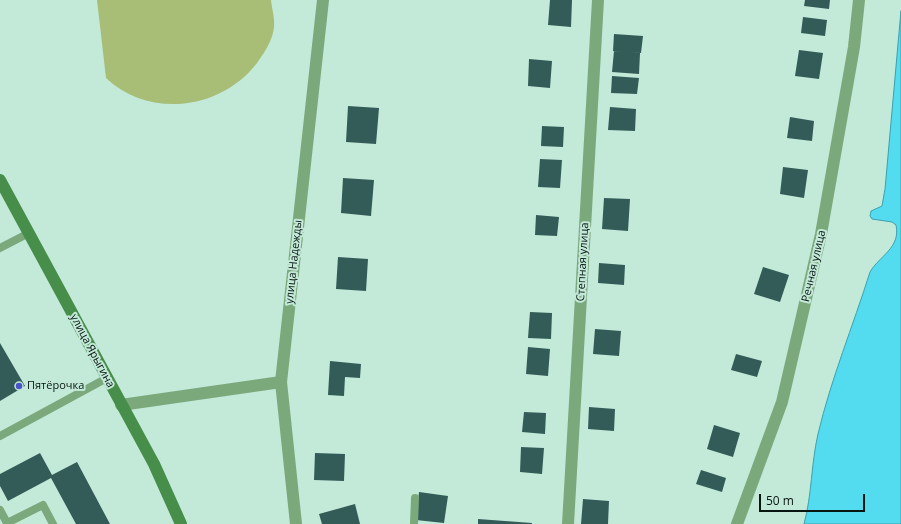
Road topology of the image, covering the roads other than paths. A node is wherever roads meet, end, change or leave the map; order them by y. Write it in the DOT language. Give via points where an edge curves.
graph roads {
  1 [pos="323,0"];
  2 [pos="598,0"];
  3 [pos="859,0"];
  4 [pos="0,180"];
  5 [pos="29,233"];
  6 [pos="0,248"];
  7 [pos="106,378"];
  8 [pos="281,382"];
  9 [pos="121,405"];
  10 [pos="0,436"];
  11 [pos="415,498"];
  12 [pos="0,510"];
  13 [pos="53,524"];
  14 [pos="181,524"];
  15 [pos="296,524"];
  16 [pos="414,524"];
  17 [pos="568,524"];
  18 [pos="737,524"];
  1 -- 8 [label="street, улица Надежды"];
  2 -- 17 [label="street, Степная улица"];
  3 -- 18 [label="street, Речная улица" via="854,47 822,234 782,402"];
  4 -- 5 [label="street, улица Ярыгина"];
  5 -- 6 [label="lane"];
  5 -- 7 [label="street, улица Ярыгина"];
  7 -- 9 [label="street, улица Ярыгина"];
  7 -- 10 [label="lane"];
  8 -- 9 [label="street"];
  8 -- 15 [label="street, улица Надежды"];
  9 -- 14 [label="street, улица Ярыгина" via="154,464"];
  11 -- 16 [label="lane"];
  12 -- 13 [label="lane" via="7,523 43,505"];
}
